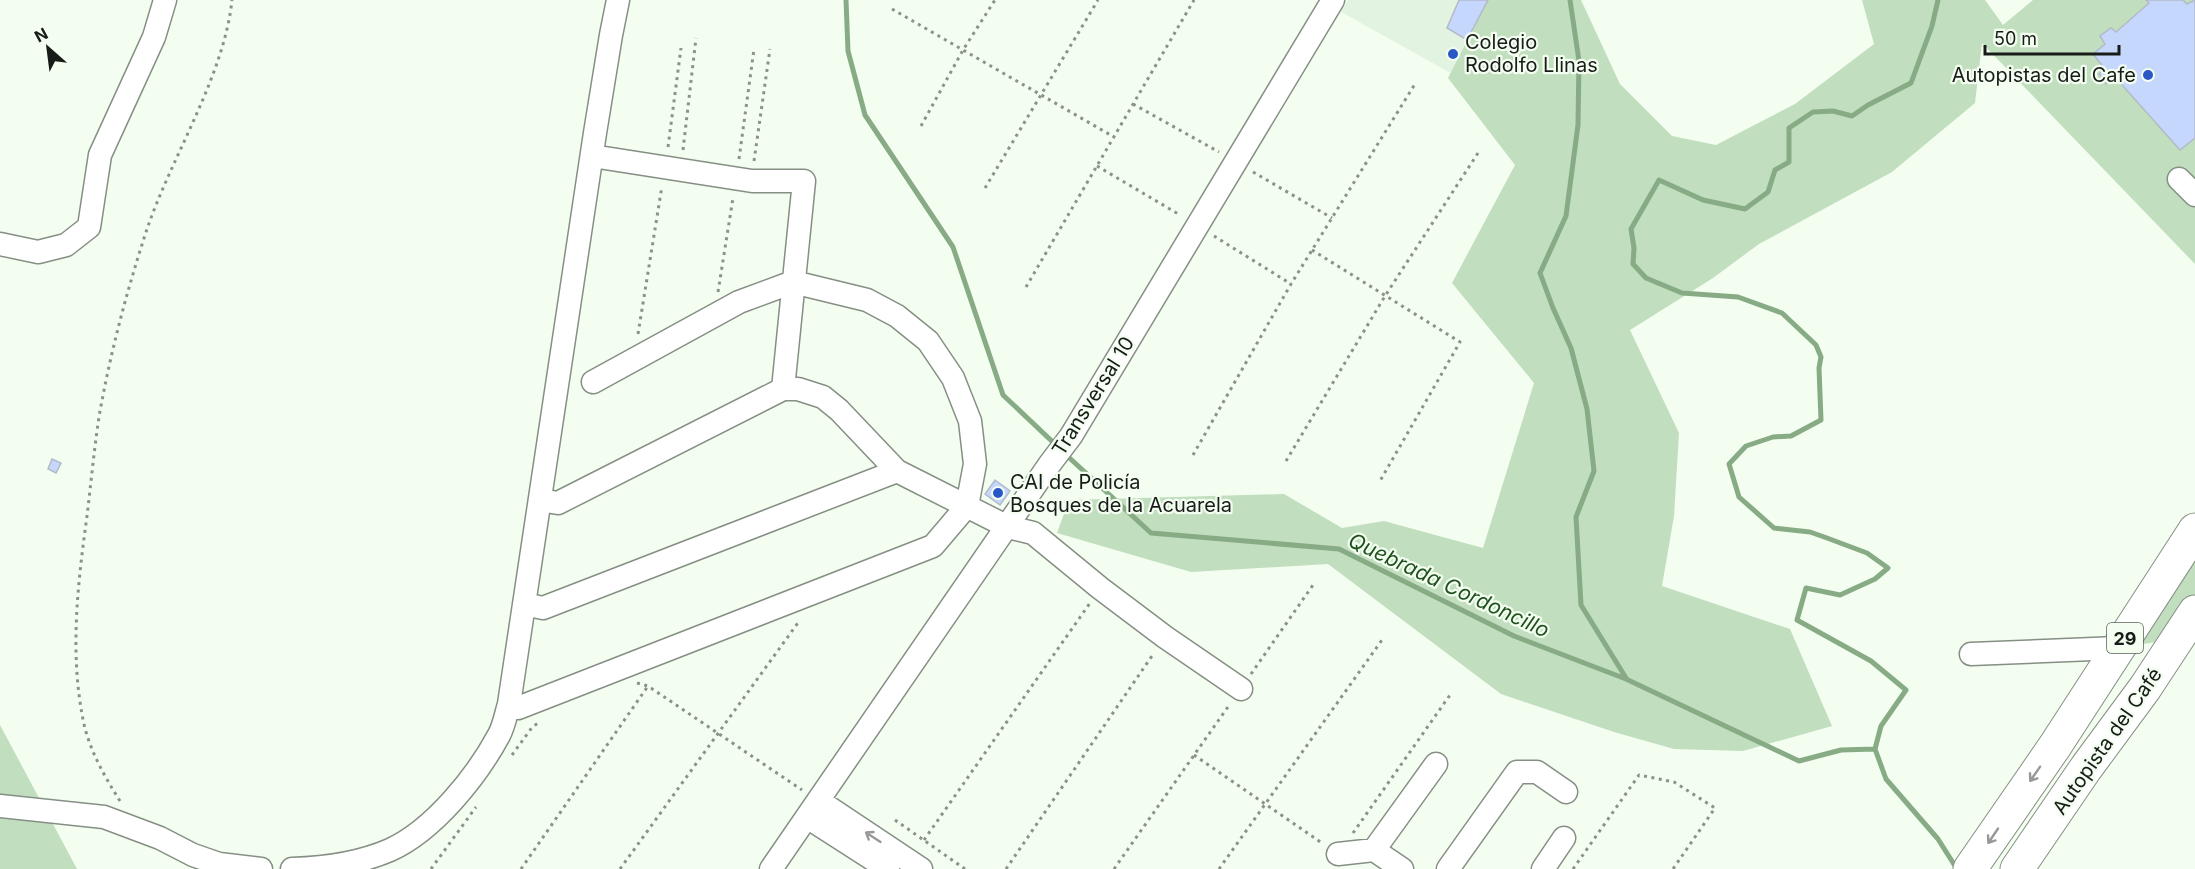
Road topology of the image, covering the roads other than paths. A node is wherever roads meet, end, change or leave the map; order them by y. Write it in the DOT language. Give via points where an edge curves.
graph roads {
  1 [pos="165,0"];
  2 [pos="618,0"];
  3 [pos="1333,0"];
  4 [pos="592,156"];
  5 [pos="0,244"];
  6 [pos="793,282"];
  7 [pos="593,382"];
  8 [pos="783,388"];
  9 [pos="897,471"];
  10 [pos="540,500"];
  11 [pos="967,506"];
  12 [pos="1008,527"];
  13 [pos="2195,530"];
  14 [pos="2195,569"];
  15 [pos="524,604"];
  16 [pos="2195,612"];
  17 [pos="2195,645"];
  18 [pos="2118,648"];
  19 [pos="1971,654"];
  20 [pos="2145,688"];
  21 [pos="1241,689"];
  22 [pos="509,704"];
  23 [pos="2055,747"];
  24 [pos="1436,764"];
  25 [pos="1566,792"];
  26 [pos="0,806"];
  27 [pos="813,809"];
  28 [pos="1564,838"];
  29 [pos="1374,850"];
  30 [pos="1338,854"];
  31 [pos="261,869"];
  32 [pos="292,869"];
  33 [pos="771,869"];
  34 [pos="888,869"];
  35 [pos="921,869"];
  36 [pos="1402,869"];
  37 [pos="1448,869"];
  38 [pos="1543,869"];
  39 [pos="1970,869"];
  40 [pos="2017,869"];
  1 -- 5 [label="street" via="154,38 100,154 89,227 66,245 38,252"];
  2 -- 4 [label="street"];
  3 -- 12 [label="street, Transversal 10" via="1071,436"];
  4 -- 6 [label="street" via="672,160 752,181 804,182"];
  4 -- 10 [label="street"];
  6 -- 7 [label="street" via="739,302"];
  6 -- 8 [label="street"];
  6 -- 11 [label="street" via="867,300 897,316 928,341 953,378 970,421 975,464"];
  8 -- 9 [label="street" via="823,397"];
  8 -- 10 [label="street" via="558,503"];
  9 -- 11 [label="street"];
  9 -- 15 [label="street" via="543,608"];
  10 -- 15 [label="street"];
  11 -- 12 [label="street"];
  11 -- 22 [label="street" via="933,546 518,708"];
  12 -- 21 [label="street" via="1033,533 1165,638"];
  12 -- 27 [label="street, Transversal 10"];
  13 -- 18 [label="highway, Autopista del Café / 29"];
  14 -- 23 [label="highway, Autopista del Café / 29"];
  15 -- 22 [label="street"];
  16 -- 20 [label="highway, Autopista del Café / 29"];
  17 -- 20 [label="highway" via="2177,656"];
  18 -- 19 [label="street"];
  18 -- 23 [label="highway, Autopista del Café / 29"];
  20 -- 40 [label="highway, Autopista del Café / 29"];
  22 -- 32 [label="street" via="500,733 461,790 406,841 363,859"];
  23 -- 39 [label="highway, Autopista del Café / 29, one-way"];
  24 -- 29 [label="street"];
  25 -- 37 [label="street" via="1537,772 1517,772"];
  26 -- 31 [label="street" via="104,818 219,864"];
  27 -- 33 [label="street, Transversal 10"];
  27 -- 34 [label="street"];
  35 -- 27 [label="street, one-way"];
  28 -- 38 [label="street"];
  29 -- 30 [label="street"];
  29 -- 36 [label="street"];
}
